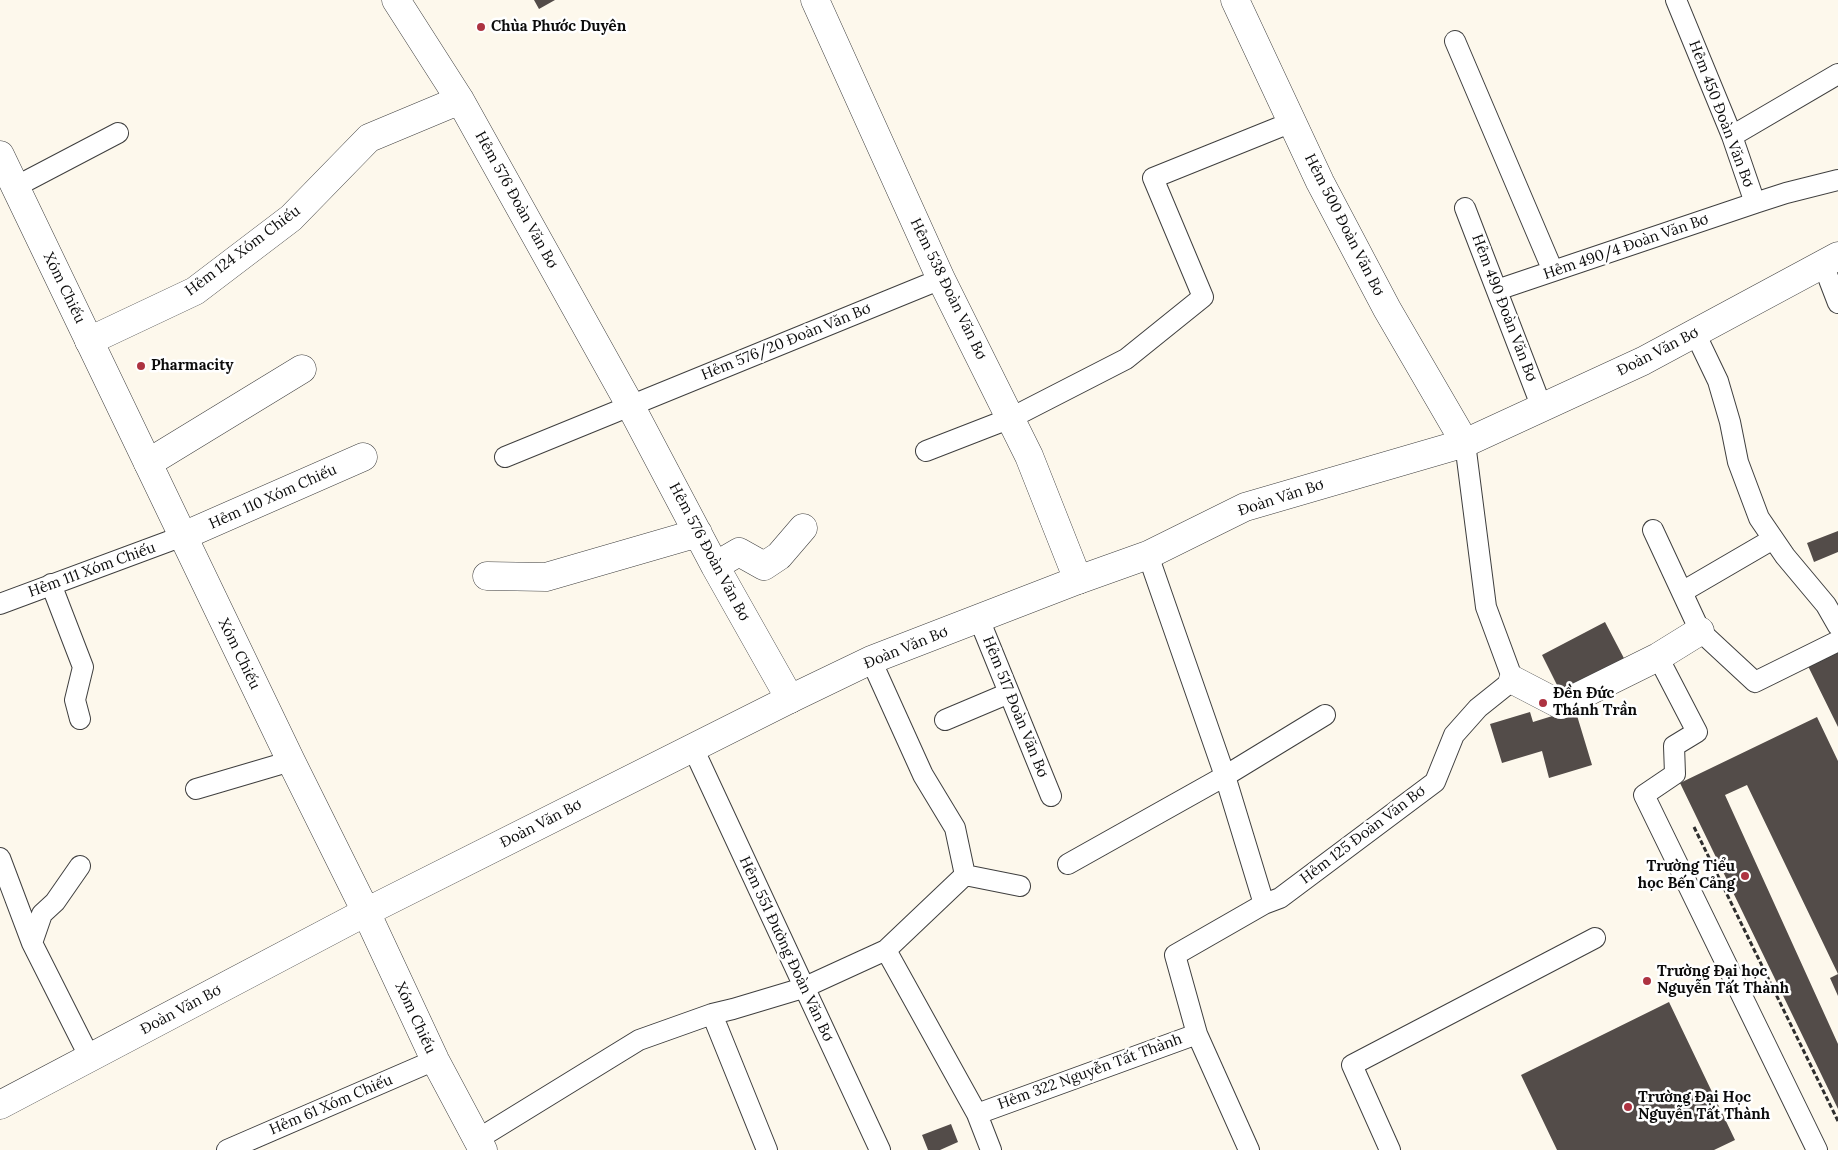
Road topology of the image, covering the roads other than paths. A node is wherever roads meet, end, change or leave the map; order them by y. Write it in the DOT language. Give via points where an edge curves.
graph roads {
  1 [pos="396,0"];
  2 [pos="815,0"];
  3 [pos="1235,0"];
  4 [pos="1676,0"];
  5 [pos="1455,42"];
  6 [pos="1838,74"];
  7 [pos="460,100"];
  8 [pos="1292,122"];
  9 [pos="118,133"];
  10 [pos="1732,136"];
  11 [pos="6,173"];
  12 [pos="1838,180"];
  13 [pos="1755,203"];
  14 [pos="1465,208"];
  15 [pos="1831,260"];
  16 [pos="1553,271"];
  17 [pos="941,279"];
  18 [pos="1497,290"];
  19 [pos="1838,303"];
  20 [pos="1695,333"];
  21 [pos="89,342"];
  22 [pos="302,369"];
  23 [pos="630,405"];
  24 [pos="1542,408"];
  25 [pos="1011,418"];
  26 [pos="1465,444"];
  27 [pos="926,451"];
  28 [pos="363,457"];
  29 [pos="505,457"];
  30 [pos="148,463"];
  31 [pos="803,528"];
  32 [pos="1653,530"];
  33 [pos="698,533"];
  34 [pos="183,536"];
  35 [pos="1773,539"];
  36 [pos="1148,555"];
  37 [pos="715,566"];
  38 [pos="487,576"];
  39 [pos="1078,580"];
  40 [pos="51,584"];
  41 [pos="1682,592"];
  42 [pos="0,604"];
  43 [pos="979,619"];
  44 [pos="1838,626"];
  45 [pos="1700,631"];
  46 [pos="1838,641"];
  47 [pos="1658,657"];
  48 [pos="871,660"];
  49 [pos="1513,680"];
  50 [pos="1009,693"];
  51 [pos="790,699"];
  52 [pos="1326,715"];
  53 [pos="80,719"];
  54 [pos="945,720"];
  55 [pos="692,748"];
  56 [pos="291,761"];
  57 [pos="1225,776"];
  58 [pos="196,789"];
  59 [pos="1051,796"];
  60 [pos="0,858"];
  61 [pos="1068,864"];
  62 [pos="80,866"];
  63 [pos="965,875"];
  64 [pos="1020,886"];
  65 [pos="1264,904"];
  66 [pos="366,912"];
  67 [pos="1595,938"];
  68 [pos="32,943"];
  69 [pos="886,950"];
  70 [pos="803,988"];
  71 [pos="712,1014"];
  72 [pos="1197,1034"];
  73 [pos="90,1058"];
  74 [pos="435,1060"];
  75 [pos="0,1105"];
  76 [pos="977,1114"];
  77 [pos="480,1144"];
  78 [pos="227,1150"];
  79 [pos="767,1150"];
  80 [pos="880,1150"];
  81 [pos="991,1150"];
  82 [pos="1249,1150"];
  83 [pos="1390,1150"];
  84 [pos="1817,1150"];
  1 -- 7 [label="street, Hẻm 576 Đoàn Văn Bơ"];
  2 -- 17 [label="street, Hẻm 538 Đoàn Văn Bơ"];
  3 -- 8 [label="street, Hẻm 500 Đoàn Văn Bơ"];
  4 -- 10 [label="lane, Hẻm 450 Đoàn Văn Bơ"];
  5 -- 16 [label="lane"];
  6 -- 10 [label="lane"];
  7 -- 21 [label="street, Hẻm 124 Xóm Chiếu" via="368,138 291,218 195,291"];
  7 -- 23 [label="street, Hẻm 576 Đoàn Văn Bơ"];
  8 -- 25 [label="lane" via="1153,178 1203,297 1126,360"];
  8 -- 26 [label="street, Hẻm 500 Đoàn Văn Bơ" via="1387,309"];
  9 -- 11 [label="lane"];
  10 -- 13 [label="lane, Hẻm 450 Đoàn Văn Bơ"];
  11 -- 21 [label="street, Xóm Chiếu"];
  12 -- 13 [label="lane, Hẻm 450 Đoàn Văn Bơ"];
  13 -- 16 [label="lane, Hẻm 490/4 Đoàn Văn Bơ"];
  14 -- 18 [label="lane, Hẻm 490 Đoàn Văn Bơ"];
  15 -- 19 [label="lane"];
  15 -- 20 [label="street, Đoàn Văn Bơ"];
  16 -- 18 [label="lane, Hẻm 490/4 Đoàn Văn Bơ"];
  17 -- 23 [label="lane, Hẻm 576/20 Đoàn Văn Bơ"];
  17 -- 25 [label="street, Hẻm 538 Đoàn Văn Bơ"];
  18 -- 24 [label="lane, Hẻm 490 Đoàn Văn Bơ"];
  20 -- 24 [label="street, Đoàn Văn Bơ"];
  20 -- 35 [label="lane" via="1718,381 1738,462 1759,518"];
  21 -- 30 [label="street, Xóm Chiếu"];
  22 -- 30 [label="street"];
  23 -- 29 [label="lane"];
  23 -- 33 [label="street, Hẻm 576 Đoàn Văn Bơ"];
  24 -- 26 [label="street, Đoàn Văn Bơ"];
  25 -- 27 [label="lane"];
  25 -- 39 [label="street, Hẻm 538 Đoàn Văn Bơ"];
  26 -- 36 [label="street, Đoàn Văn Bơ" via="1245,507"];
  26 -- 49 [label="lane" via="1486,607"];
  28 -- 34 [label="street, Hẻm 110 Xóm Chiếu"];
  30 -- 34 [label="street, Xóm Chiếu"];
  31 -- 37 [label="street" via="779,556 764,566 739,552"];
  32 -- 41 [label="lane"];
  33 -- 37 [label="street, Hẻm 576 Đoàn Văn Bơ"];
  33 -- 38 [label="street" via="546,577"];
  34 -- 40 [label="lane, Hẻm 111 Xóm Chiếu"];
  34 -- 56 [label="street, Xóm Chiếu"];
  35 -- 41 [label="lane"];
  35 -- 44 [label="lane"];
  36 -- 39 [label="street, Đoàn Văn Bơ"];
  36 -- 57 [label="lane"];
  37 -- 51 [label="street, Hẻm 576 Đoàn Văn Bơ"];
  39 -- 43 [label="street, Đoàn Văn Bơ"];
  40 -- 42 [label="lane, Hẻm 111 Xóm Chiếu"];
  40 -- 53 [label="lane" via="83,667 75,700"];
  41 -- 45 [label="lane"];
  43 -- 48 [label="street, Đoàn Văn Bơ"];
  43 -- 50 [label="lane, Hẻm 517 Đoàn Văn Bơ"];
  45 -- 46 [label="lane" via="1755,682"];
  45 -- 47 [label="street"];
  47 -- 49 [label="street" via="1561,705"];
  47 -- 84 [label="lane" via="1697,732 1674,746 1675,774 1644,795"];
  48 -- 51 [label="street, Đoàn Văn Bơ"];
  48 -- 63 [label="lane" via="923,775 956,828"];
  49 -- 65 [label="lane, Hẻm 125 Đoàn Văn Bơ" via="1478,708 1454,735 1435,782 1280,898"];
  50 -- 54 [label="lane"];
  50 -- 59 [label="lane, Hẻm 517 Đoàn Văn Bơ"];
  51 -- 55 [label="street, Đoàn Văn Bơ"];
  52 -- 57 [label="lane"];
  55 -- 66 [label="street, Đoàn Văn Bơ"];
  55 -- 70 [label="lane, Hẻm 551 Đường Đoàn Văn Bơ"];
  56 -- 58 [label="lane"];
  56 -- 66 [label="street, Xóm Chiếu"];
  57 -- 61 [label="lane"];
  57 -- 65 [label="lane"];
  60 -- 68 [label="lane"];
  62 -- 68 [label="lane" via="55,902 42,914"];
  63 -- 64 [label="lane"];
  63 -- 69 [label="lane"];
  65 -- 72 [label="lane, Hẻm 125 Đoàn Văn Bơ" via="1175,955"];
  66 -- 73 [label="street, Đoàn Văn Bơ"];
  66 -- 74 [label="street, Xóm Chiếu"];
  67 -- 83 [label="lane" via="1352,1064"];
  68 -- 73 [label="lane"];
  69 -- 70 [label="lane"];
  69 -- 76 [label="lane"];
  70 -- 71 [label="lane"];
  70 -- 80 [label="lane, Hẻm 551 Đường Đoàn Văn Bơ"];
  71 -- 77 [label="lane" via="639,1040"];
  71 -- 79 [label="lane"];
  72 -- 76 [label="lane, Hẻm 322 Nguyễn Tất Thành"];
  72 -- 82 [label="lane, Hẻm 322 Nguyễn Tất Thành"];
  73 -- 75 [label="street, Đoàn Văn Bơ"];
  74 -- 77 [label="street, Xóm Chiếu"];
  74 -- 78 [label="lane, Hẻm 61 Xóm Chiếu"];
  76 -- 81 [label="lane"];
}
